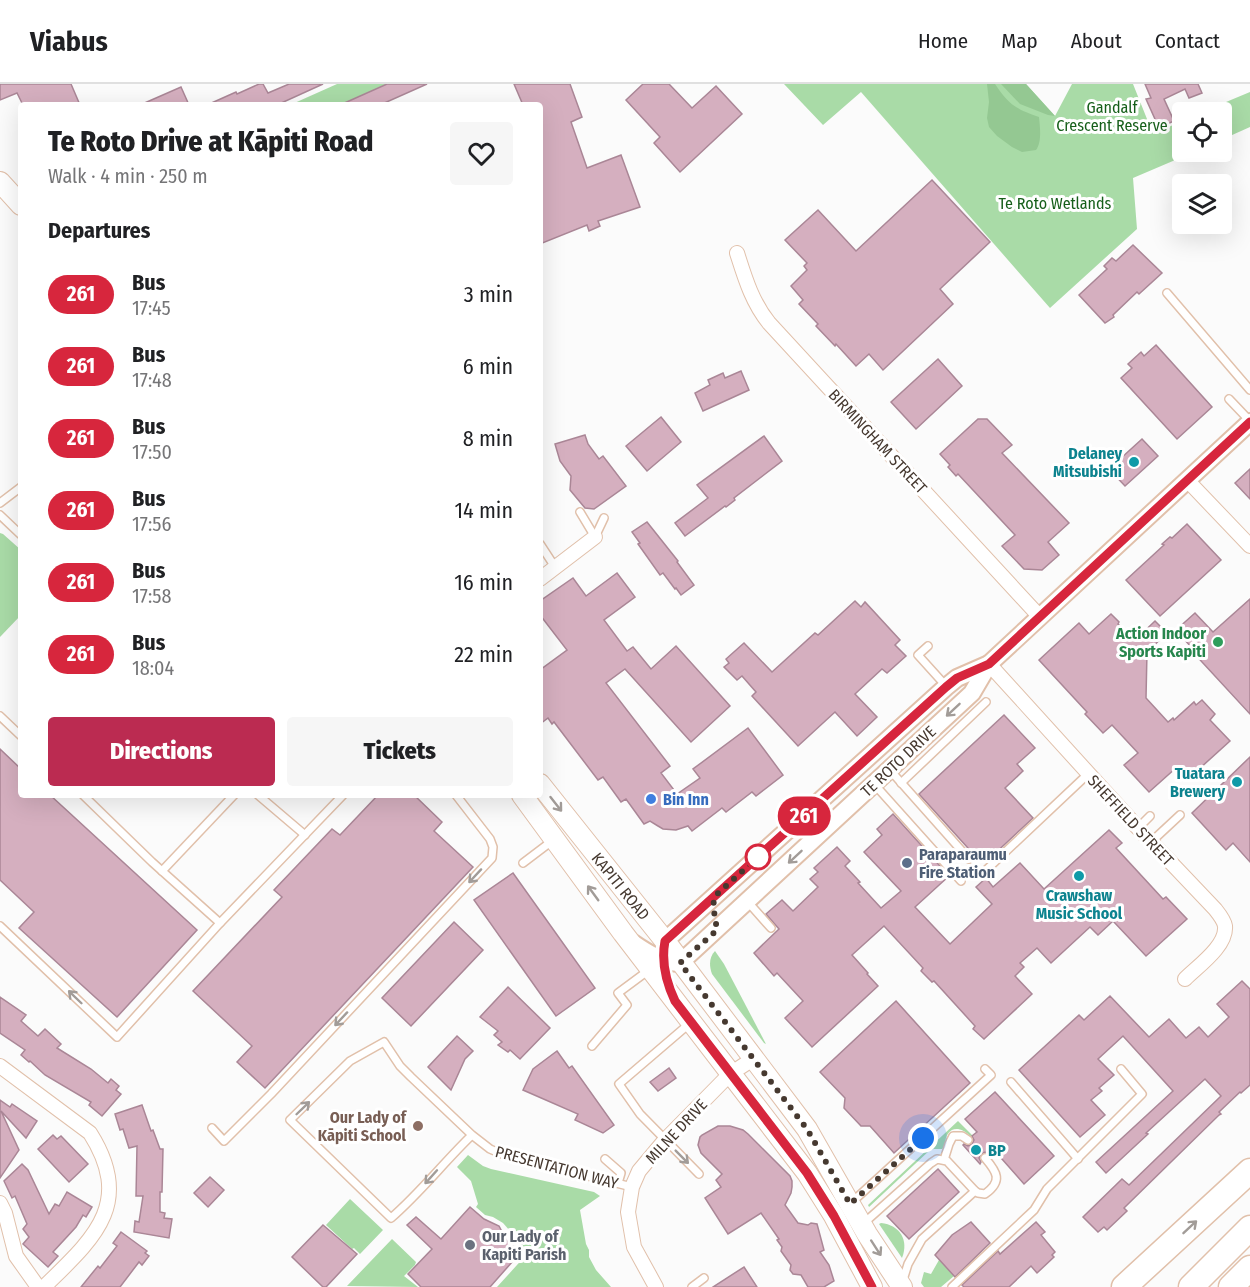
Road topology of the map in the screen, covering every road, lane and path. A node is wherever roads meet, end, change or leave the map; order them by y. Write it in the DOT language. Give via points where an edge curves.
graph roads {
  1 [pos="0,182"];
  2 [pos="18,202"];
  3 [pos="736,253"];
  4 [pos="1167,293"];
  5 [pos="1250,390"];
  6 [pos="1229,399"];
  7 [pos="1250,421"];
  8 [pos="1187,480"];
  9 [pos="18,489"];
  10 [pos="0,503"];
  11 [pos="580,513"];
  12 [pos="0,514"];
  13 [pos="604,518"];
  14 [pos="18,533"];
  15 [pos="596,537"];
  16 [pos="1250,546"];
  17 [pos="543,549"];
  18 [pos="555,567"];
  19 [pos="543,577"];
  20 [pos="1040,617"];
  21 [pos="928,646"];
  22 [pos="989,664"];
  23 [pos="946,687"];
  24 [pos="986,702"];
  25 [pos="0,716"];
  26 [pos="18,733"];
  27 [pos="890,769"];
  28 [pos="1088,774"];
  29 [pos="873,783"];
  30 [pos="901,783"];
  31 [pos="837,786"];
  32 [pos="543,788"];
  33 [pos="86,798"];
  34 [pos="231,798"];
  35 [pos="262,798"];
  36 [pos="341,798"];
  37 [pos="458,798"];
  38 [pos="524,798"];
  39 [pos="853,803"];
  40 [pos="1150,816"];
  41 [pos="1180,816"];
  42 [pos="1138,828"];
  43 [pos="305,835"];
  44 [pos="554,840"];
  45 [pos="1151,842"];
  46 [pos="969,859"];
  47 [pos="523,863"];
  48 [pos="162,871"];
  49 [pos="983,873"];
  50 [pos="961,881"];
  51 [pos="717,894"];
  52 [pos="747,901"];
  53 [pos="219,923"];
  54 [pos="0,926"];
  55 [pos="771,928"];
  56 [pos="717,930"];
  57 [pos="665,958"];
  58 [pos="1185,979"];
  59 [pos="690,1022"];
  60 [pos="592,1046"];
  61 [pos="753,1059"];
  62 [pos="0,1066"];
  63 [pos="985,1069"];
  64 [pos="1121,1069"];
  65 [pos="730,1074"];
  66 [pos="1011,1082"];
  67 [pos="212,1128"];
  68 [pos="472,1135"];
  69 [pos="665,1140"];
  70 [pos="968,1140"];
  71 [pos="985,1158"];
  72 [pos="605,1159"];
  73 [pos="1078,1159"];
  74 [pos="944,1160"];
  75 [pos="1250,1172"];
  76 [pos="699,1174"];
  77 [pos="625,1185"];
  78 [pos="975,1191"];
  79 [pos="0,1203"];
  80 [pos="850,1204"];
  81 [pos="862,1224"];
  82 [pos="1250,1228"];
  83 [pos="1250,1268"];
  84 [pos="704,1278"];
  85 [pos="38,1287"];
  86 [pos="44,1287"];
  87 [pos="656,1287"];
  88 [pos="692,1287"];
  89 [pos="872,1287"];
  90 [pos="902,1287"];
  91 [pos="951,1287"];
  92 [pos="1124,1287"];
  93 [pos="1191,1287"];
  94 [pos="1231,1287"];
  1 -- 2 [label="main road"];
  3 -- 20 [label="street, BIRMINGHAM STREET" via="751,294 768,323"];
  4 -- 5 [label="lane"];
  6 -- 7 [label="lane"];
  7 -- 8 [label="street, TE ROTO DRIVE"];
  8 -- 16 [label="street"];
  8 -- 20 [label="street, TE ROTO DRIVE"];
  9 -- 10 [label="lane"];
  11 -- 15 [label="lane"];
  12 -- 14 [label="lane"];
  13 -- 15 [label="lane"];
  15 -- 18 [label="street"];
  17 -- 18 [label="lane"];
  18 -- 19 [label="street"];
  20 -- 22 [label="street, TE ROTO DRIVE"];
  21 -- 23 [label="lane" via="918,655"];
  22 -- 23 [label="street, TE ROTO DRIVE"];
  22 -- 27 [label="street, TE ROTO DRIVE, one-way" via="972,693"];
  22 -- 28 [label="street, SHEFFIELD STREET"];
  23 -- 31 [label="street, TE ROTO DRIVE"];
  24 -- 30 [label="lane"];
  25 -- 26 [label="lane"];
  27 -- 29 [label="street, TE ROTO DRIVE"];
  27 -- 30 [label="lane"];
  28 -- 42 [label="street, SHEFFIELD STREET"];
  28 -- 49 [label="lane"];
  29 -- 39 [label="street, TE ROTO DRIVE"];
  29 -- 50 [label="lane"];
  30 -- 46 [label="lane"];
  31 -- 39 [label="street"];
  31 -- 51 [label="street, TE ROTO DRIVE"];
  32 -- 57 [label="main road, KAPITI ROAD, one-way"];
  33 -- 48 [label="lane"];
  34 -- 48 [label="lane"];
  35 -- 43 [label="lane"];
  36 -- 43 [label="lane"];
  37 -- 67 [label="lane, one-way" via="490,839 492,858 224,1140"];
  38 -- 44 [label="main road, KAPITI ROAD"];
  39 -- 52 [label="street, TE ROTO DRIVE, one-way"];
  40 -- 42 [label="lane"];
  41 -- 45 [label="lane"];
  42 -- 45 [label="street, SHEFFIELD STREET"];
  43 -- 53 [label="lane"];
  44 -- 47 [label="lane"];
  57 -- 44 [label="main road, KAPITI ROAD, one-way" via="628,940"];
  45 -- 58 [label="street, SHEFFIELD STREET" via="1225,924 1218,948"];
  48 -- 53 [label="lane"];
  51 -- 56 [label="street" via="713,905"];
  51 -- 57 [label="street, TE ROTO DRIVE"];
  52 -- 55 [label="lane"];
  52 -- 56 [label="street, TE ROTO DRIVE"];
  53 -- 54 [label="lane, one-way" via="117,1037"];
  56 -- 57 [label="street, TE ROTO DRIVE"];
  57 -- 59 [label="main road, KAPITI ROAD" via="675,1001"];
  57 -- 60 [label="lane" via="618,993 627,1005"];
  57 -- 61 [label="main road, KAPITI ROAD"];
  59 -- 65 [label="main road, KAPITI ROAD"];
  59 -- 69 [label="lane" via="619,1084 639,1114"];
  61 -- 65 [label="street, MILNE DRIVE"];
  61 -- 80 [label="main road, KAPITI ROAD" via="807,1129"];
  62 -- 86 [label="street" via="90,1133 106,1167 110,1188 100,1226"];
  63 -- 80 [label="lane" via="991,1075"];
  64 -- 73 [label="lane" via="1142,1094"];
  65 -- 69 [label="street, MILNE DRIVE"];
  65 -- 89 [label="main road, KAPITI ROAD" via="807,1173"];
  66 -- 73 [label="lane"];
  68 -- 68 [label="lane, PRESENTATION WAY, one-way" via="391,1218 290,1120 350,1061 384,1042 400,1066"];
  68 -- 77 [label="lane, PRESENTATION WAY" via="504,1155"];
  69 -- 76 [label="lane, one-way"];
  69 -- 77 [label="street, MILNE DRIVE"];
  70 -- 74 [label="lane" via="953,1136"];
  71 -- 78 [label="lane" via="995,1170 996,1182 985,1194"];
  72 -- 77 [label="lane" via="621,1173"];
  73 -- 91 [label="lane" via="1047,1188 1034,1210"];
  74 -- 78 [label="lane"];
  74 -- 81 [label="lane" via="931,1163"];
  92 -- 75 [label="highway, one-way"];
  77 -- 87 [label="street, MILNE DRIVE" via="634,1247"];
  78 -- 90 [label="lane" via="922,1239 908,1264"];
  79 -- 85 [label="street" via="16,1256"];
  80 -- 81 [label="main road, KAPITI ROAD"];
  81 -- 90 [label="main road, KAPITI ROAD, one-way"];
  82 -- 93 [label="highway"];
  83 -- 94 [label="highway"];
  84 -- 88 [label="lane"];
}
